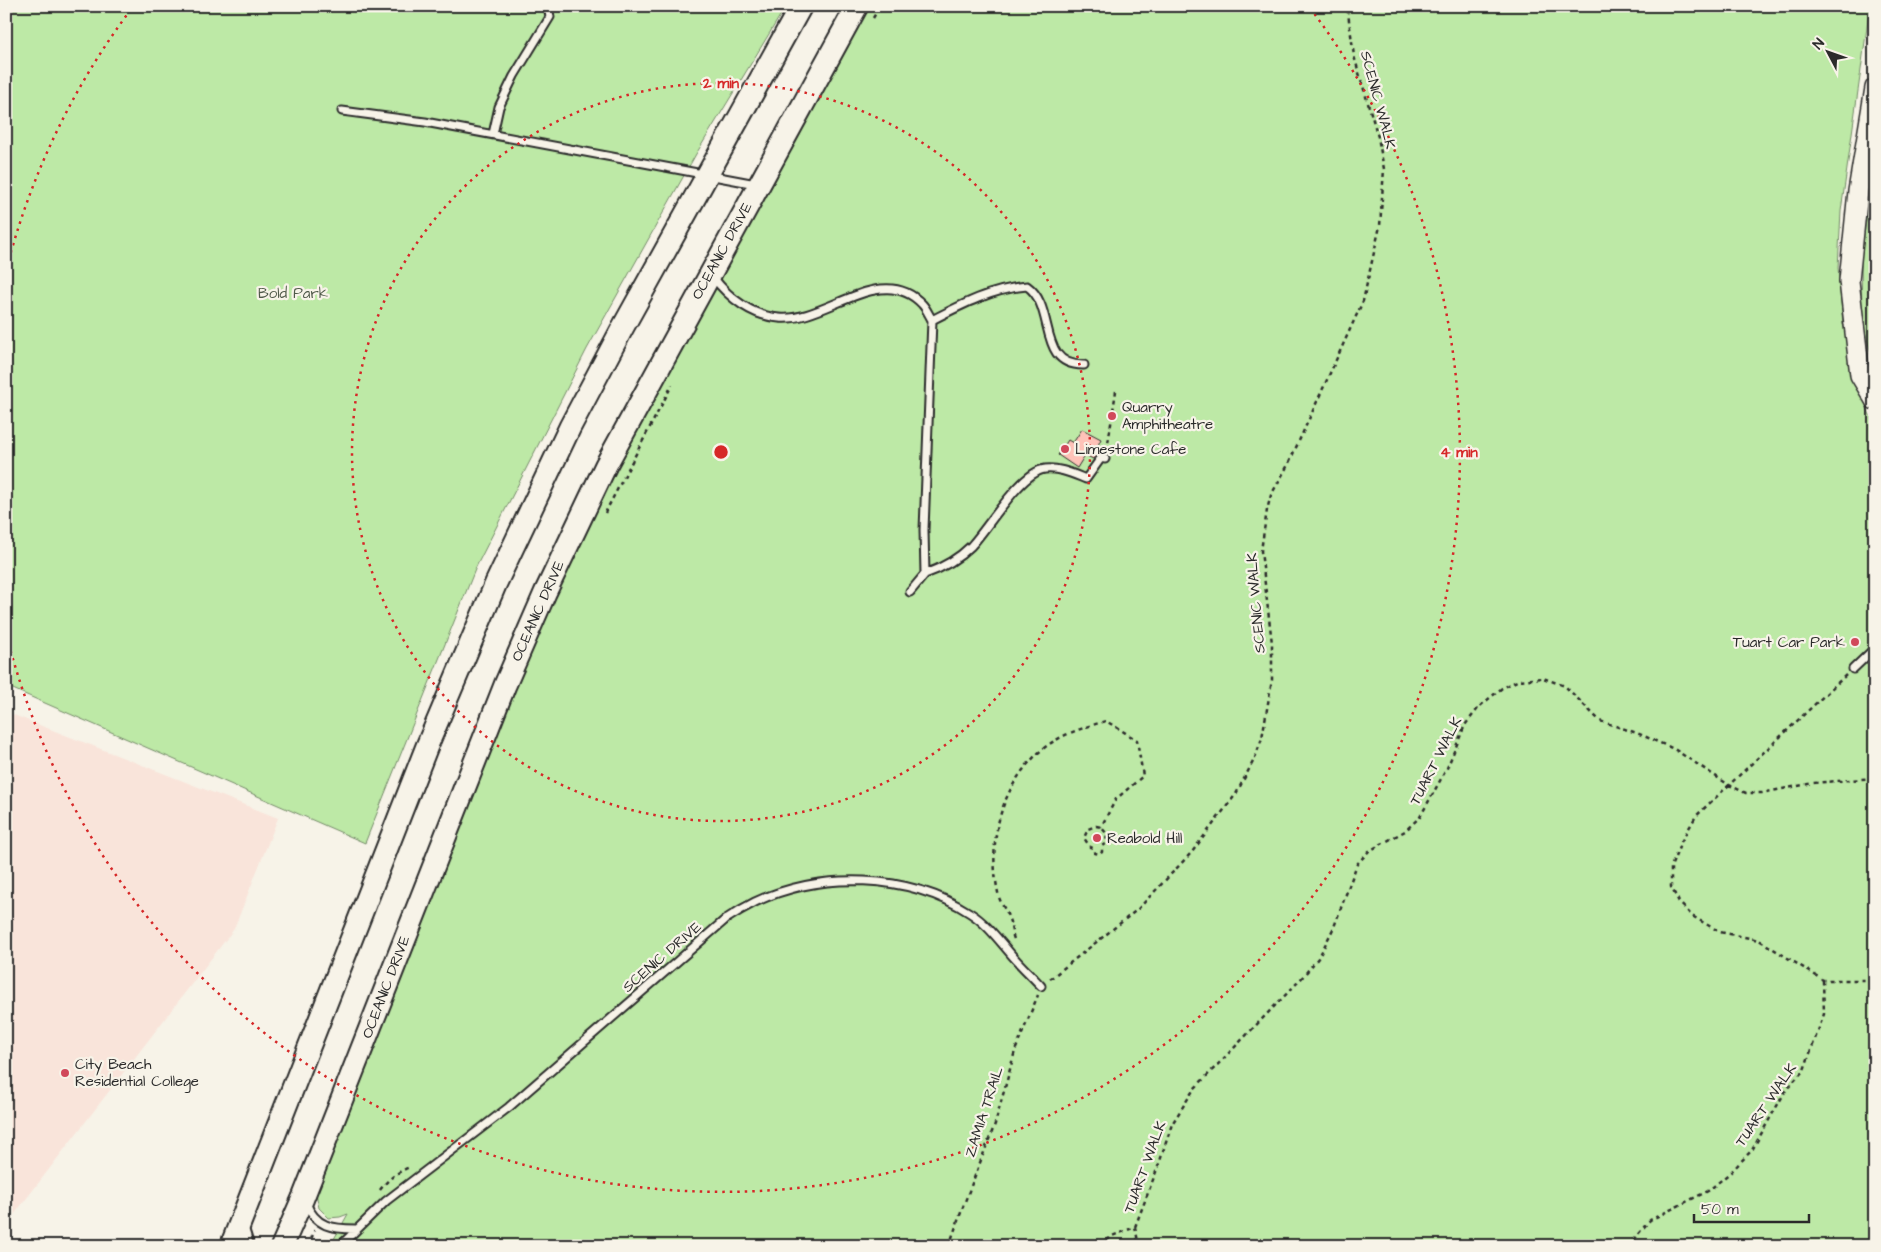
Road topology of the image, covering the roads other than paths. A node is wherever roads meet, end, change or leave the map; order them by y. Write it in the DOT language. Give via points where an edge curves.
graph roads {
  1 [pos="548,6"];
  2 [pos="800,6"];
  3 [pos="857,6"];
  4 [pos="1875,88"];
  5 [pos="342,111"];
  6 [pos="493,134"];
  7 [pos="707,175"];
  8 [pos="758,184"];
  9 [pos="709,273"];
  10 [pos="932,320"];
  11 [pos="1084,365"];
  12 [pos="1875,400"];
  13 [pos="1105,459"];
  14 [pos="926,574"];
  15 [pos="910,592"];
  16 [pos="1875,648"];
  17 [pos="1853,669"];
  18 [pos="1041,986"];
  19 [pos="303,1198"];
  20 [pos="242,1220"];
  21 [pos="356,1229"];
  22 [pos="231,1246"];
  23 [pos="250,1246"];
  24 [pos="282,1246"];
  25 [pos="340,1246"];
  1 -- 6 [label="lane" via="550,17 514,76 499,107"];
  2 -- 7 [label="main road"];
  3 -- 8 [label="main road, OCEANIC DRIVE"];
  4 -- 12 [label="street" via="1858,191 1849,281 1860,375"];
  5 -- 6 [label="lane"];
  6 -- 7 [label="lane"];
  7 -- 8 [label="lane"];
  7 -- 20 [label="main road" via="570,427 496,583 427,746"];
  8 -- 9 [label="main road, OCEANIC DRIVE"];
  9 -- 10 [label="lane" via="741,304 780,318 808,315 870,290 889,288 907,293 922,304"];
  9 -- 19 [label="main road, OCEANIC DRIVE" via="606,464 545,593"];
  10 -- 11 [label="lane" via="978,297 1009,287 1027,286 1041,302 1054,350 1064,361 1075,366"];
  10 -- 14 [label="lane" via="924,530"];
  13 -- 14 [label="lane" via="1100,458 1086,479 1061,470 1043,469 1025,480 969,548"];
  14 -- 15 [label="lane"];
  16 -- 17 [label="lane"];
  18 -- 21 [label="lane, SCENIC DRIVE" via="991,930 971,913 920,891 848,880 789,890 755,902 726,919 509,1107 386,1201"];
  19 -- 21 [label="lane" via="319,1221 331,1228"];
  19 -- 24 [label="main road, OCEANIC DRIVE"];
  20 -- 22 [label="main road"];
  20 -- 23 [label="lane"];
  21 -- 25 [label="lane, SCENIC DRIVE"];
}
